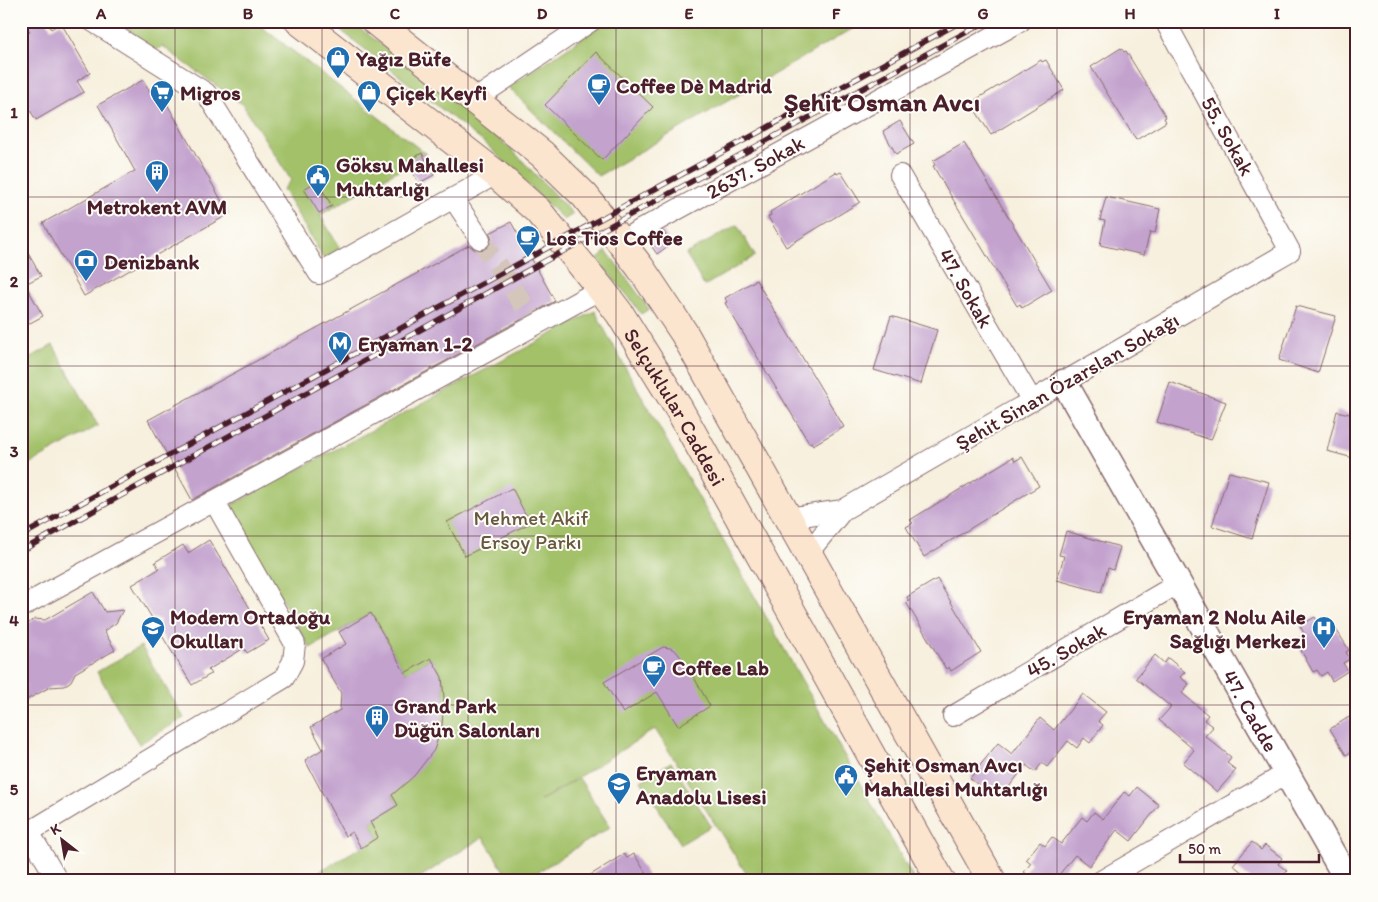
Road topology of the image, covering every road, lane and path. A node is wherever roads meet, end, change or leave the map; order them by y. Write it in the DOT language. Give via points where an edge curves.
graph roads {
  1 [pos="92,21"];
  2 [pos="300,21"];
  3 [pos="375,21"];
  4 [pos="592,21"];
  5 [pos="1021,21"];
  6 [pos="1165,21"];
  7 [pos="474,100"];
  8 [pos="496,174"];
  9 [pos="900,175"];
  10 [pos="453,198"];
  11 [pos="480,239"];
  12 [pos="620,241"];
  13 [pos="1290,251"];
  14 [pos="602,289"];
  15 [pos="1064,382"];
  16 [pos="1032,401"];
  17 [pos="214,501"];
  18 [pos="843,510"];
  19 [pos="788,518"];
  20 [pos="751,539"];
  21 [pos="808,553"];
  22 [pos="771,575"];
  23 [pos="1179,583"];
  24 [pos="21,607"];
  25 [pos="953,716"];
  26 [pos="1287,773"];
  27 [pos="25,835"];
  28 [pos="58,881"];
  29 [pos="940,881"];
  30 [pos="992,881"];
  31 [pos="1101,881"];
  32 [pos="1348,881"];
  1 -- 10 [label="street" via="206,93 319,274"];
  2 -- 8 [label="main road, Selçuklular Caddesi"];
  3 -- 7 [label="main road, Selçuklular Caddesi"];
  4 -- 7 [label="street"];
  5 -- 12 [label="street, 2637. Sokak"];
  6 -- 13 [label="street, 55. Sokak"];
  7 -- 12 [label="main road, Selçuklular Caddesi" via="542,154 585,196"];
  8 -- 10 [label="street"];
  8 -- 14 [label="main road, Selçuklular Caddesi" via="538,211"];
  9 -- 16 [label="street, 47. Sokak"];
  10 -- 11 [label="street"];
  12 -- 19 [label="main road, Selçuklular Caddesi" via="684,333"];
  13 -- 15 [label="street, Şehit Sinan Özarslan Sokağı"];
  14 -- 17 [label="street" via="533,320"];
  14 -- 20 [label="main road, Selçuklular Caddesi" via="679,408"];
  15 -- 16 [label="street, Şehit Sinan Özarslan Sokağı"];
  15 -- 23 [label="street, 47. Cadde"];
  16 -- 18 [label="street, Şehit Sinan Özarslan Sokağı"];
  17 -- 24 [label="street"];
  17 -- 27 [label="street" via="295,644 293,661 284,678"];
  18 -- 19 [label="street"];
  18 -- 21 [label="street"];
  19 -- 20 [label="main road"];
  19 -- 21 [label="main road, Selçuklular Caddesi"];
  20 -- 22 [label="main road, Selçuklular Caddesi"];
  21 -- 22 [label="main road"];
  21 -- 30 [label="main road, Selçuklular Caddesi"];
  22 -- 29 [label="main road, Selçuklular Caddesi"];
  23 -- 25 [label="street, 45. Sokak"];
  23 -- 26 [label="street, 47. Cadde"];
  26 -- 31 [label="street"];
  26 -- 32 [label="street, 47. Cadde"];
  27 -- 28 [label="street"];
}
